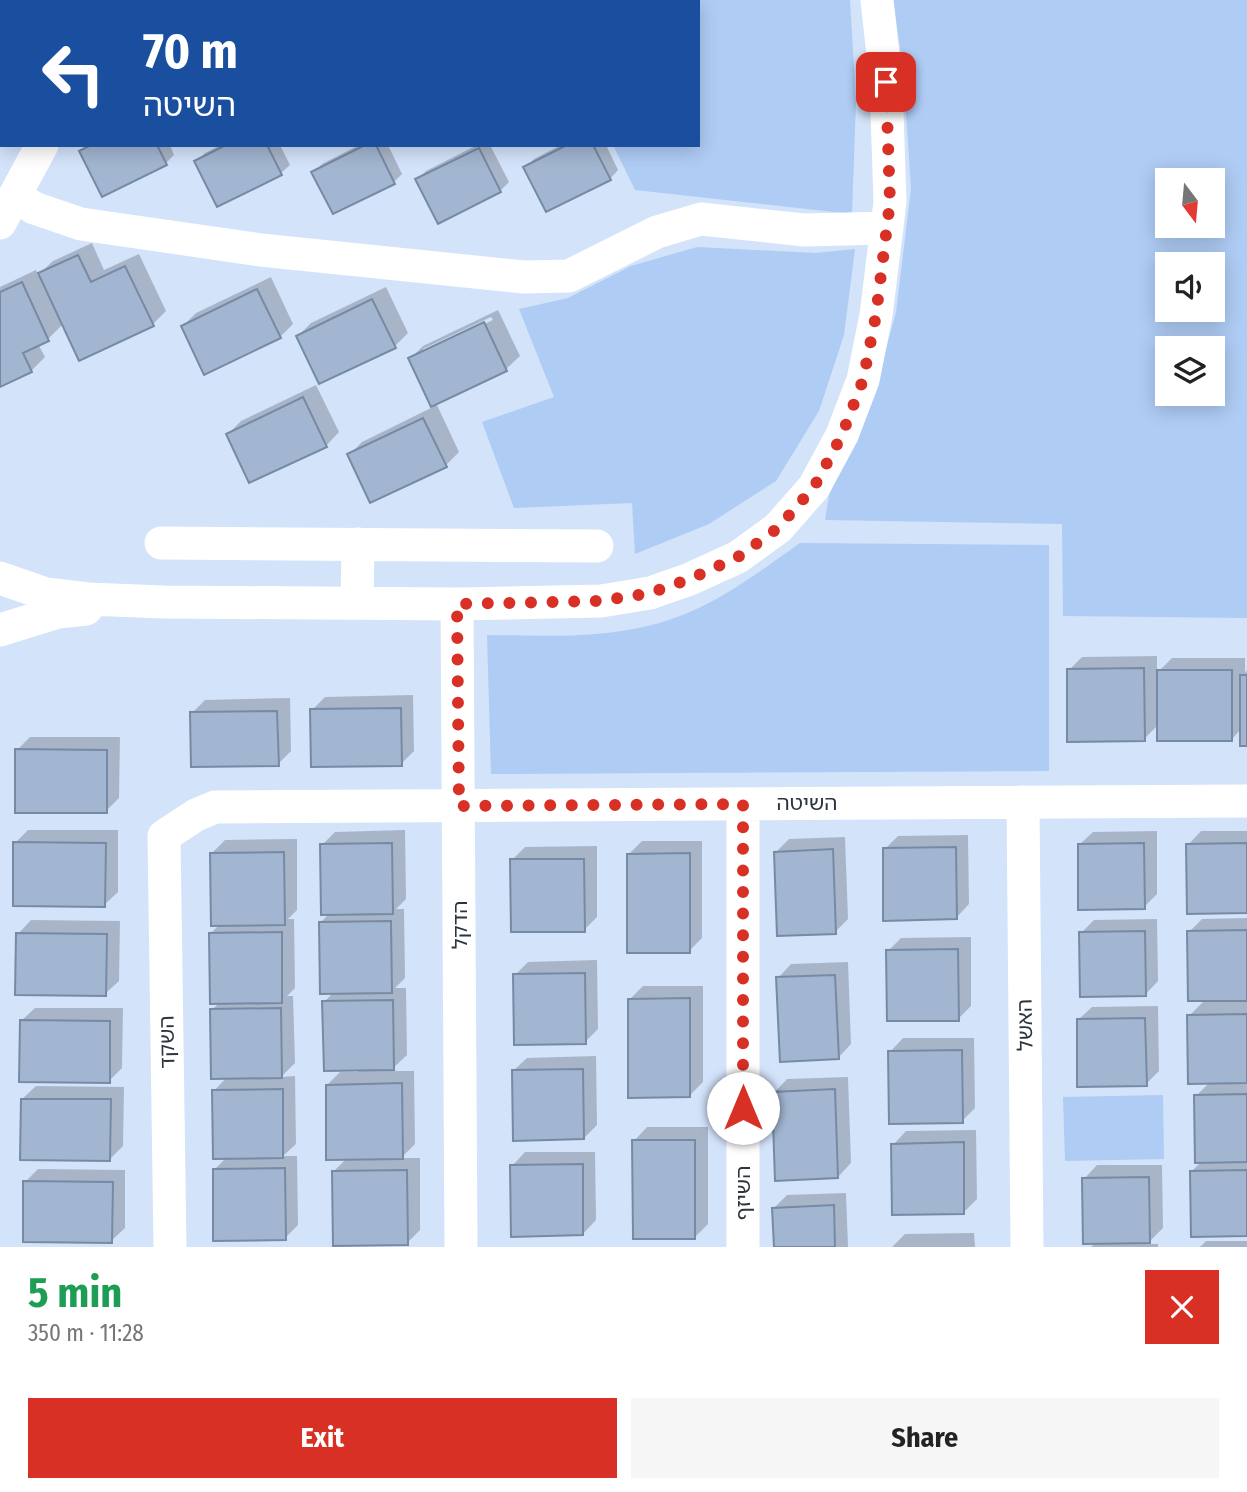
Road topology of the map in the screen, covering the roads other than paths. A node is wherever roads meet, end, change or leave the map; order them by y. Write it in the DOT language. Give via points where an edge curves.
graph roads {
  1 [pos="877,0"];
  2 [pos="40,147"];
  3 [pos="7,210"];
  4 [pos="887,228"];
  5 [pos="161,543"];
  6 [pos="358,544"];
  7 [pos="597,546"];
  8 [pos="0,578"];
  9 [pos="164,602"];
  10 [pos="357,603"];
  11 [pos="457,604"];
  12 [pos="0,630"];
  13 [pos="1247,801"];
  14 [pos="1023,802"];
  15 [pos="743,804"];
  16 [pos="459,806"];
  17 [pos="164,836"];
  18 [pos="170,1247"];
  19 [pos="461,1247"];
  20 [pos="743,1247"];
  21 [pos="1027,1247"];
  1 -- 4 [label="street" via="888,118"];
  2 -- 3 [label="street"];
  3 -- 4 [label="street" via="34,208 81,223 261,250 524,277 569,276 657,232 701,219 804,230"];
  4 -- 11 [label="street" via="863,380 842,435 814,487 778,528 738,557 650,593 601,601"];
  5 -- 6 [label="street"];
  6 -- 7 [label="street"];
  6 -- 10 [label="street"];
  8 -- 9 [label="street" via="46,594"];
  9 -- 10 [label="street"];
  9 -- 12 [label="street" via="58,612"];
  10 -- 11 [label="street"];
  11 -- 16 [label="street, הדקל"];
  13 -- 14 [label="street, השיטה"];
  14 -- 15 [label="street, השיטה"];
  14 -- 21 [label="street, האשל"];
  15 -- 16 [label="street, השיטה"];
  15 -- 20 [label="street, השיזף"];
  16 -- 17 [label="street, השיטה" via="215,807"];
  16 -- 19 [label="street, הדקל"];
  17 -- 18 [label="street, השקד"];
}
